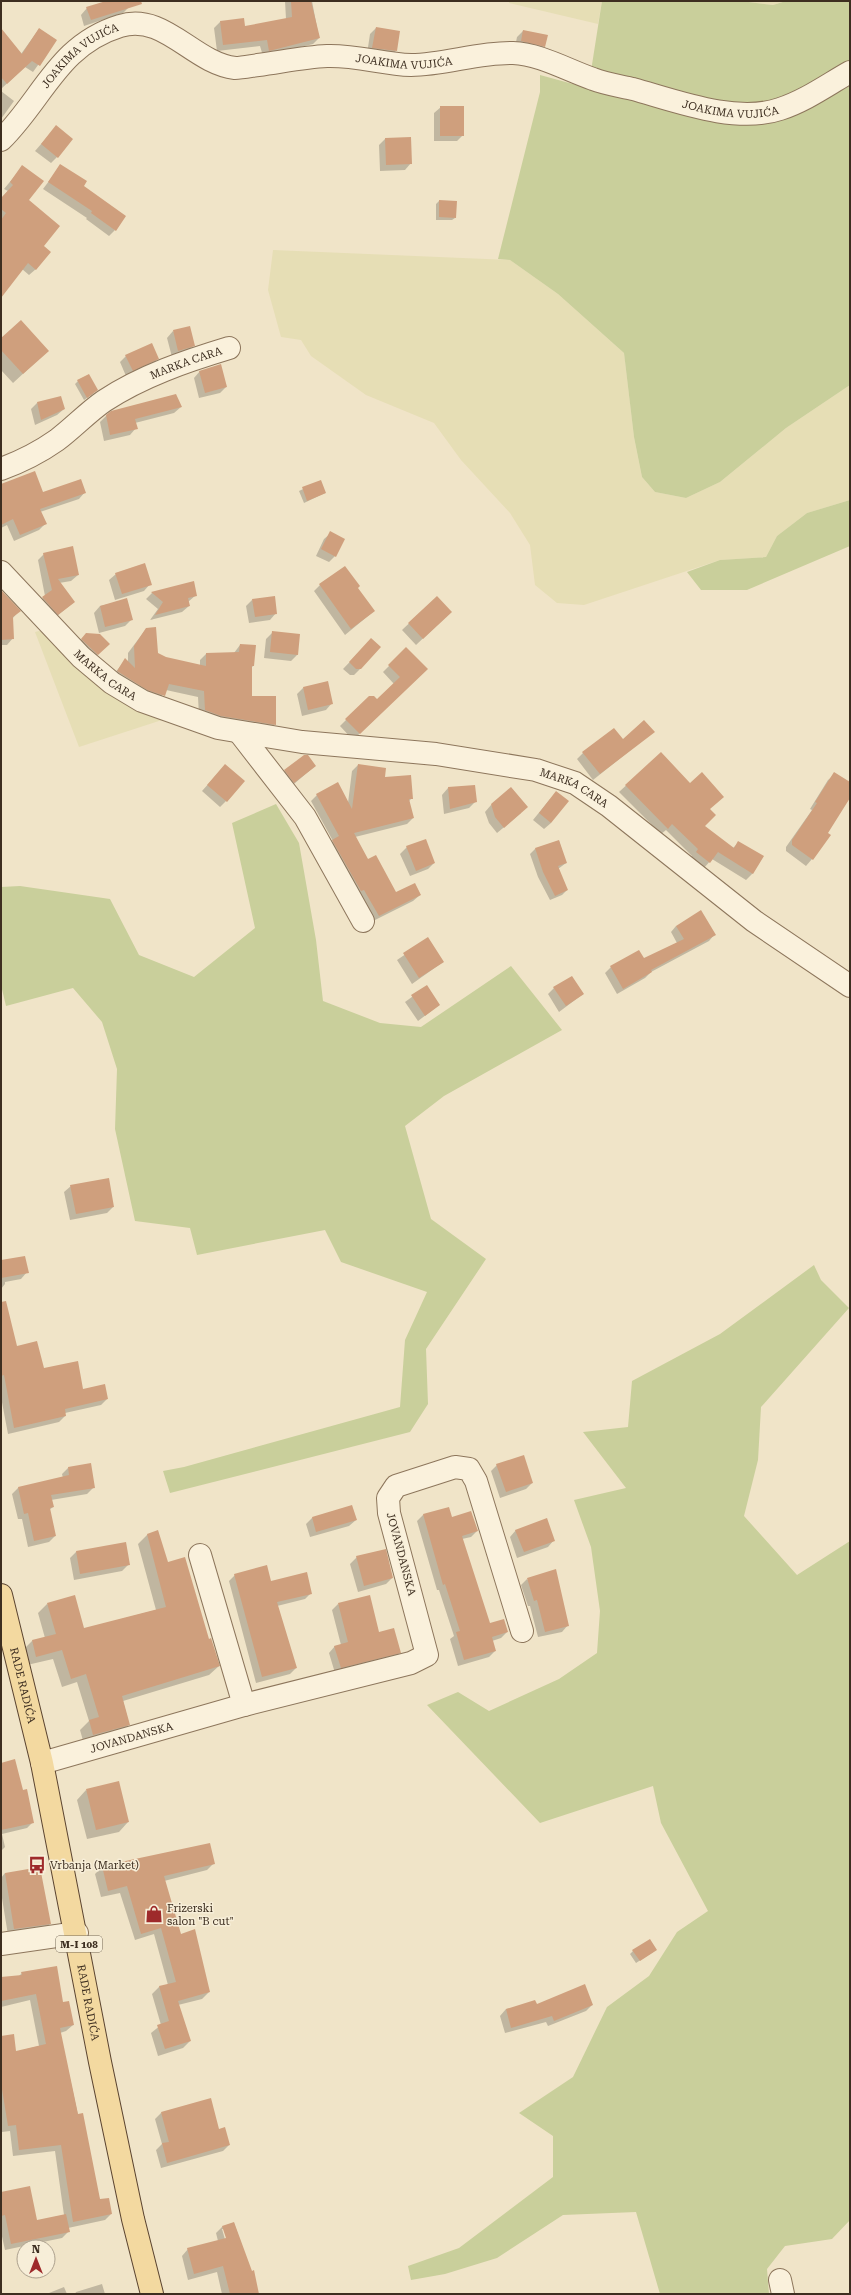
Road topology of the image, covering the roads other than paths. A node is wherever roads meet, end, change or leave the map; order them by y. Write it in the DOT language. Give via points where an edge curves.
graph roads {
  1 [pos="850,72"];
  2 [pos="1,140"];
  3 [pos="230,348"];
  4 [pos="1,469"];
  5 [pos="1,572"];
  6 [pos="239,732"];
  7 [pos="363,921"];
  8 [pos="850,986"];
  9 [pos="200,1555"];
  10 [pos="1,1595"];
  11 [pos="522,1630"];
  12 [pos="244,1706"];
  13 [pos="42,1764"];
  14 [pos="77,1933"];
  15 [pos="1,1944"];
  16 [pos="152,2294"];
  1 -- 2 [label="street, JOAKIMA VUJIĆA" via="808,97 779,110 754,114 686,105 610,85 543,60 516,53 488,54 411,65 359,56 328,56 236,68 213,62 160,29 144,23 123,25 95,35 68,57"];
  3 -- 4 [label="street, MARKA CARA" via="190,360 128,387 103,402 56,441"];
  5 -- 6 [label="street, MARKA CARA" via="81,657 112,683 142,701 218,728"];
  6 -- 7 [label="street" via="305,817"];
  6 -- 8 [label="street, MARKA CARA" via="302,742 436,754 536,770 575,783 615,811 754,921"];
  9 -- 12 [label="street"];
  10 -- 13 [label="main road, RADE RADIĆA / M-I 108"];
  11 -- 12 [label="street, JOVANDANSKA" via="476,1482 469,1469 455,1467 396,1486 388,1498 389,1513 424,1636 427,1655 411,1663"];
  12 -- 13 [label="street, JOVANDANSKA"];
  13 -- 14 [label="main road, RADE RADIĆA / M-I 108"];
  14 -- 15 [label="street"];
  14 -- 16 [label="main road, RADE RADIĆA / M-I 108" via="133,2219"];
}
